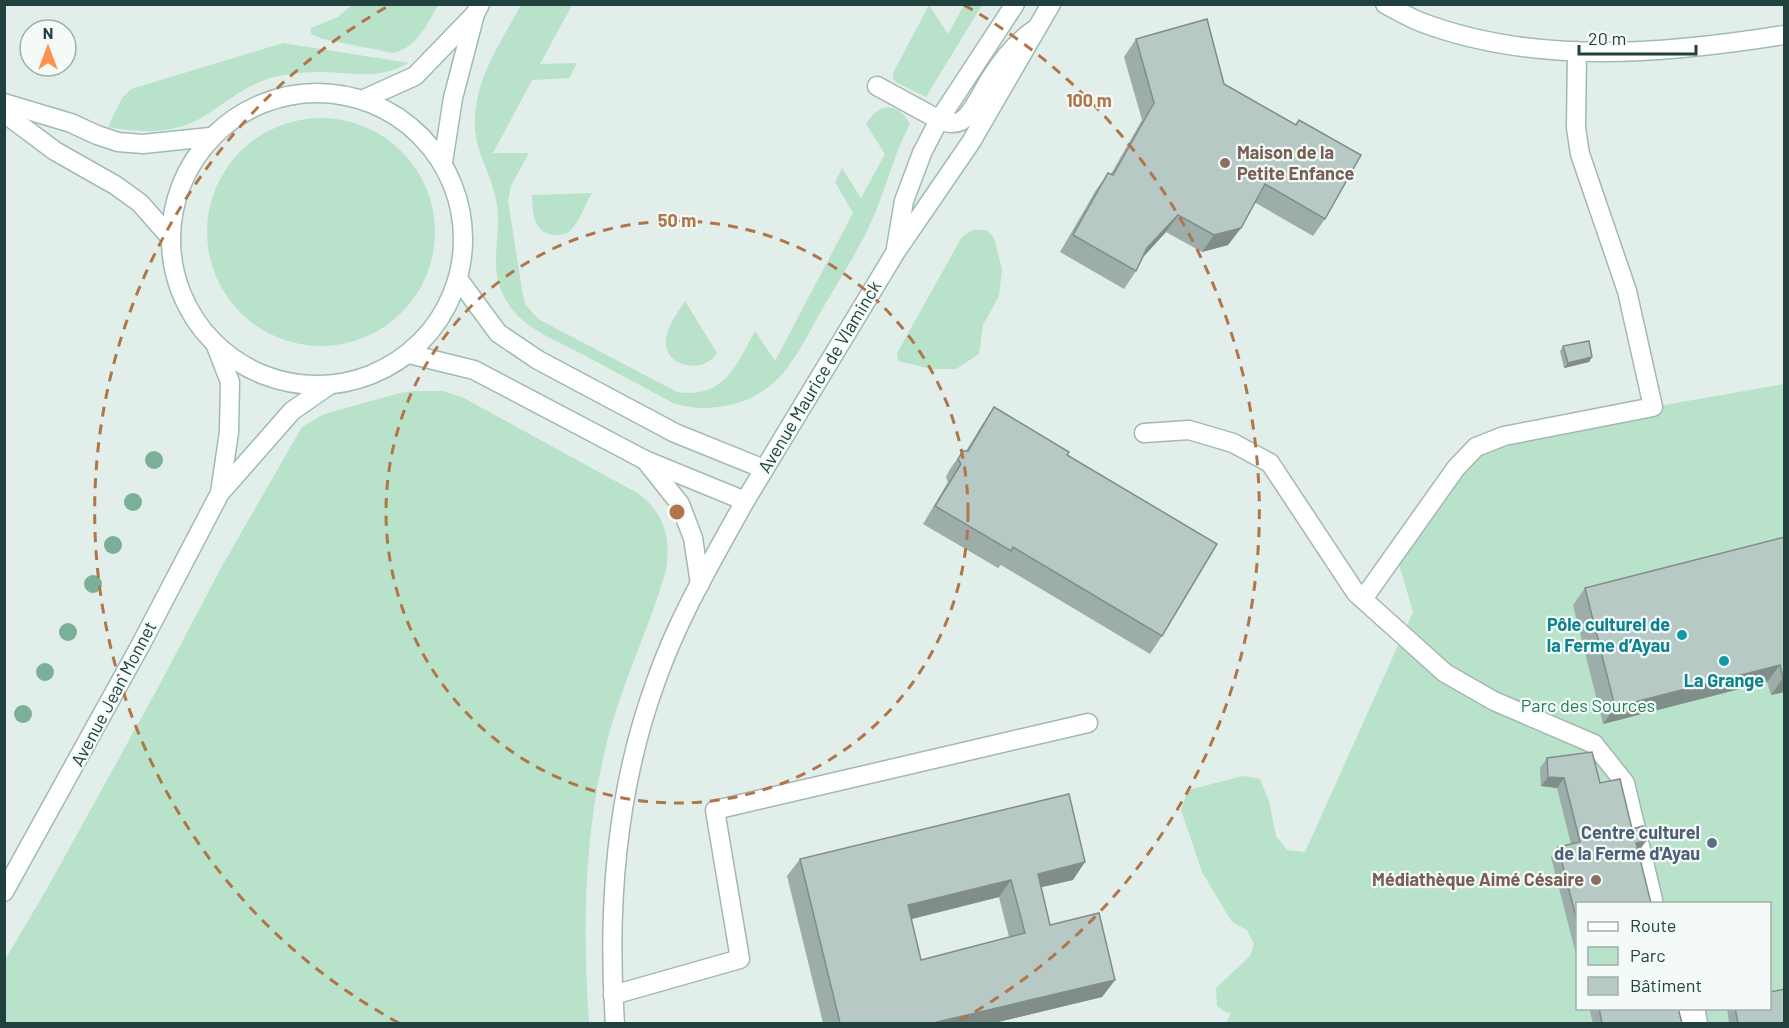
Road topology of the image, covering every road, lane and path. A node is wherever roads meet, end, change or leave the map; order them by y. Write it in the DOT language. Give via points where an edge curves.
graph roads {
  1 [pos="1014,4"];
  2 [pos="1051,4"];
  3 [pos="1385,4"];
  4 [pos="478,9"];
  5 [pos="1037,28"];
  6 [pos="1785,35"];
  7 [pos="1576,51"];
  8 [pos="877,86"];
  9 [pos="364,99"];
  10 [pos="4,103"];
  11 [pos="4,113"];
  12 [pos="939,120"];
  13 [pos="210,137"];
  14 [pos="443,162"];
  15 [pos="170,236"];
  16 [pos="895,253"];
  17 [pos="459,280"];
  18 [pos="216,346"];
  19 [pos="409,354"];
  20 [pos="328,386"];
  21 [pos="1144,433"];
  22 [pos="645,460"];
  23 [pos="764,469"];
  24 [pos="220,493"];
  25 [pos="745,501"];
  26 [pos="700,584"];
  27 [pos="1363,599"];
  28 [pos="1088,723"];
  29 [pos="4,892"];
  30 [pos="1654,902"];
  31 [pos="613,996"];
  32 [pos="1679,1010"];
  33 [pos="615,1023"];
  34 [pos="1698,1023"];
  1 -- 12 [label="street, Avenue Maurice de Vlaminck"];
  2 -- 5 [label="street, Avenue Maurice de Vlaminck"];
  3 -- 7 [label="street" via="1418,21 1481,40"];
  4 -- 9 [label="street" via="415,76"];
  4 -- 14 [label="street" via="453,98"];
  5 -- 12 [label="street" via="1000,63 963,120 951,124"];
  5 -- 16 [label="street, Avenue Maurice de Vlaminck" via="971,142"];
  6 -- 7 [label="street" via="1656,51"];
  7 -- 27 [label="street" via="1580,154 1627,291 1653,407 1504,436 1476,447 1456,468"];
  8 -- 12 [label="street"];
  9 -- 13 [label="street" via="323,92 282,96 243,111"];
  9 -- 14 [label="street" via="409,124"];
  10 -- 13 [label="street" via="118,142 143,144"];
  11 -- 15 [label="street" via="55,151 140,203"];
  12 -- 16 [label="street, Avenue Maurice de Vlaminck" via="907,192"];
  13 -- 15 [label="street" via="188,166 175,200"];
  14 -- 17 [label="street" via="459,199 465,239"];
  15 -- 18 [label="street" via="174,276 190,315"];
  16 -- 23 [label="street, Avenue Maurice de Vlaminck"];
  17 -- 19 [label="street" via="430,333"];
  17 -- 23 [label="street" via="498,333 538,360 675,433"];
  18 -- 20 [label="street" via="249,370 287,383"];
  18 -- 24 [label="street, Avenue Jean Monnet" via="230,382 229,432"];
  19 -- 20 [label="street" via="370,376"];
  19 -- 22 [label="street" via="474,370"];
  20 -- 24 [label="street, Avenue Jean Monnet" via="292,411"];
  21 -- 27 [label="street" via="1190,430 1233,443 1270,463"];
  22 -- 25 [label="street"];
  22 -- 26 [label="street" via="680,504 693,538"];
  23 -- 25 [label="street, Avenue Maurice de Vlaminck"];
  24 -- 29 [label="street, Avenue Jean Monnet"];
  25 -- 26 [label="street, Avenue Maurice de Vlaminck"];
  26 -- 31 [label="street, Avenue Maurice de Vlaminck" via="656,681 633,760 618,840"];
  27 -- 30 [label="street" via="1445,673 1494,701 1594,744 1625,783"];
  28 -- 31 [label="street" via="715,810 740,959"];
  31 -- 33 [label="street, Avenue Maurice de Vlaminck"];
  32 -- 34 [label="street" via="1680,1015 1696,1012"];
}
